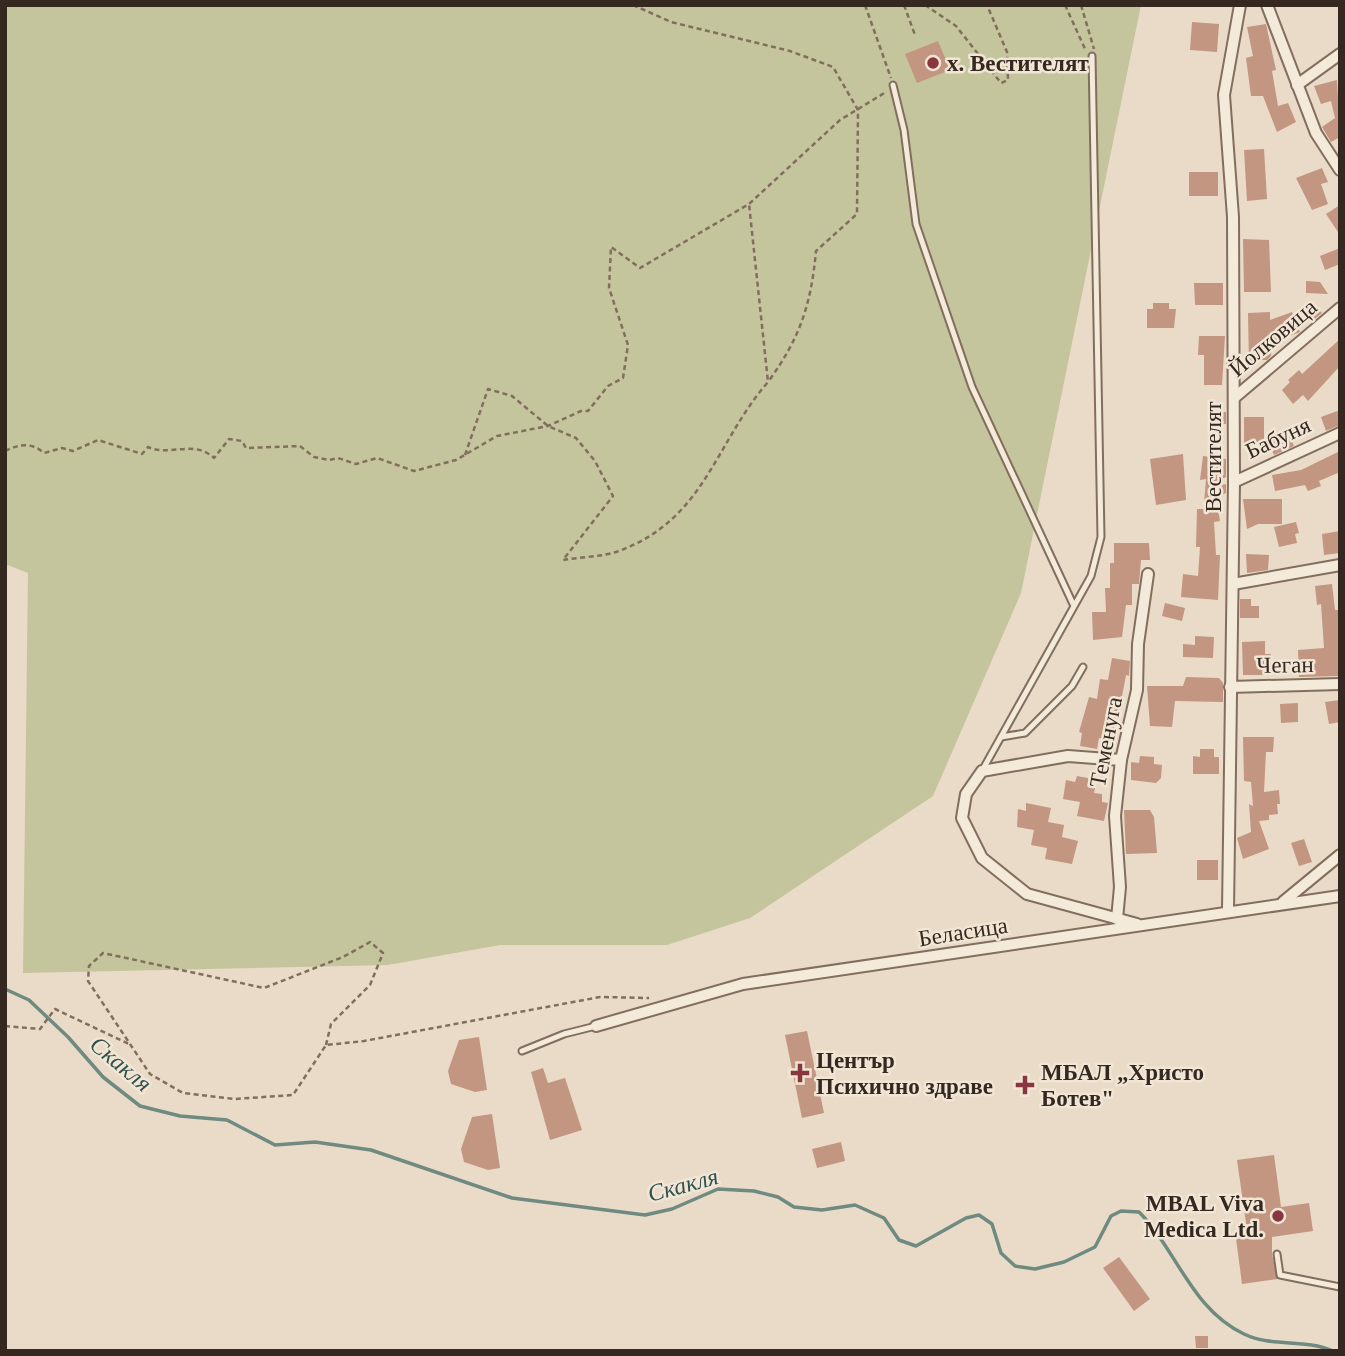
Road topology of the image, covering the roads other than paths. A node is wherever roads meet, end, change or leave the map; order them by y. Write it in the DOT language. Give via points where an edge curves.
graph roads {
  1 [pos="1240,5"];
  2 [pos="1268,5"];
  3 [pos="1276,5"];
  4 [pos="1279,32"];
  5 [pos="1340,54"];
  6 [pos="1092,56"];
  7 [pos="893,85"];
  8 [pos="1297,85"];
  9 [pos="1340,170"];
  10 [pos="1340,308"];
  11 [pos="1234,398"];
  12 [pos="1340,433"];
  13 [pos="1234,482"];
  14 [pos="1340,565"];
  15 [pos="1149,574"];
  16 [pos="1233,584"];
  17 [pos="1073,604"];
  18 [pos="1083,667"];
  19 [pos="1340,684"];
  20 [pos="1230,687"];
  21 [pos="1001,737"];
  22 [pos="1121,760"];
  23 [pos="982,771"];
  24 [pos="1340,855"];
  25 [pos="1340,896"];
  26 [pos="1281,904"];
  27 [pos="1228,910"];
  28 [pos="1117,919"];
  29 [pos="1142,925"];
  30 [pos="596,1026"];
  31 [pos="522,1051"];
  32 [pos="1277,1254"];
  33 [pos="1340,1287"];
  1 -- 11 [label="street, Вестителят" via="1224,95 1233,217"];
  2 -- 4 [label="street"];
  3 -- 4 [label="street"];
  4 -- 8 [label="street"];
  5 -- 8 [label="street"];
  6 -- 17 [label="lane" via="1101,537 1091,576"];
  7 -- 17 [label="lane" via="904,130 916,224 972,387"];
  8 -- 9 [label="street" via="1316,133"];
  10 -- 11 [label="street, Йолковица"];
  11 -- 13 [label="street, Вестителят"];
  12 -- 13 [label="street, Бабуня"];
  13 -- 16 [label="street, Вестителят"];
  14 -- 16 [label="street"];
  15 -- 22 [label="street, Теменуга" via="1138,644 1138,690"];
  16 -- 20 [label="street, Вестителят"];
  17 -- 21 [label="lane"];
  18 -- 21 [label="lane" via="1072,686 1025,733"];
  19 -- 20 [label="street, Чеган"];
  20 -- 27 [label="street, Вестителят"];
  21 -- 23 [label="lane"];
  22 -- 23 [label="street" via="1068,756"];
  22 -- 28 [label="street, Теменуга" via="1115,816 1120,887"];
  23 -- 28 [label="street" via="966,794 962,818 982,858 1027,894"];
  24 -- 26 [label="street"];
  25 -- 26 [label="street, Беласица"];
  26 -- 27 [label="street, Беласица"];
  27 -- 29 [label="street, Беласица"];
  28 -- 29 [label="street"];
  29 -- 30 [label="street, Беласица" via="743,984"];
  30 -- 31 [label="lane"];
  32 -- 33 [label="lane" via="1280,1275"];
}
